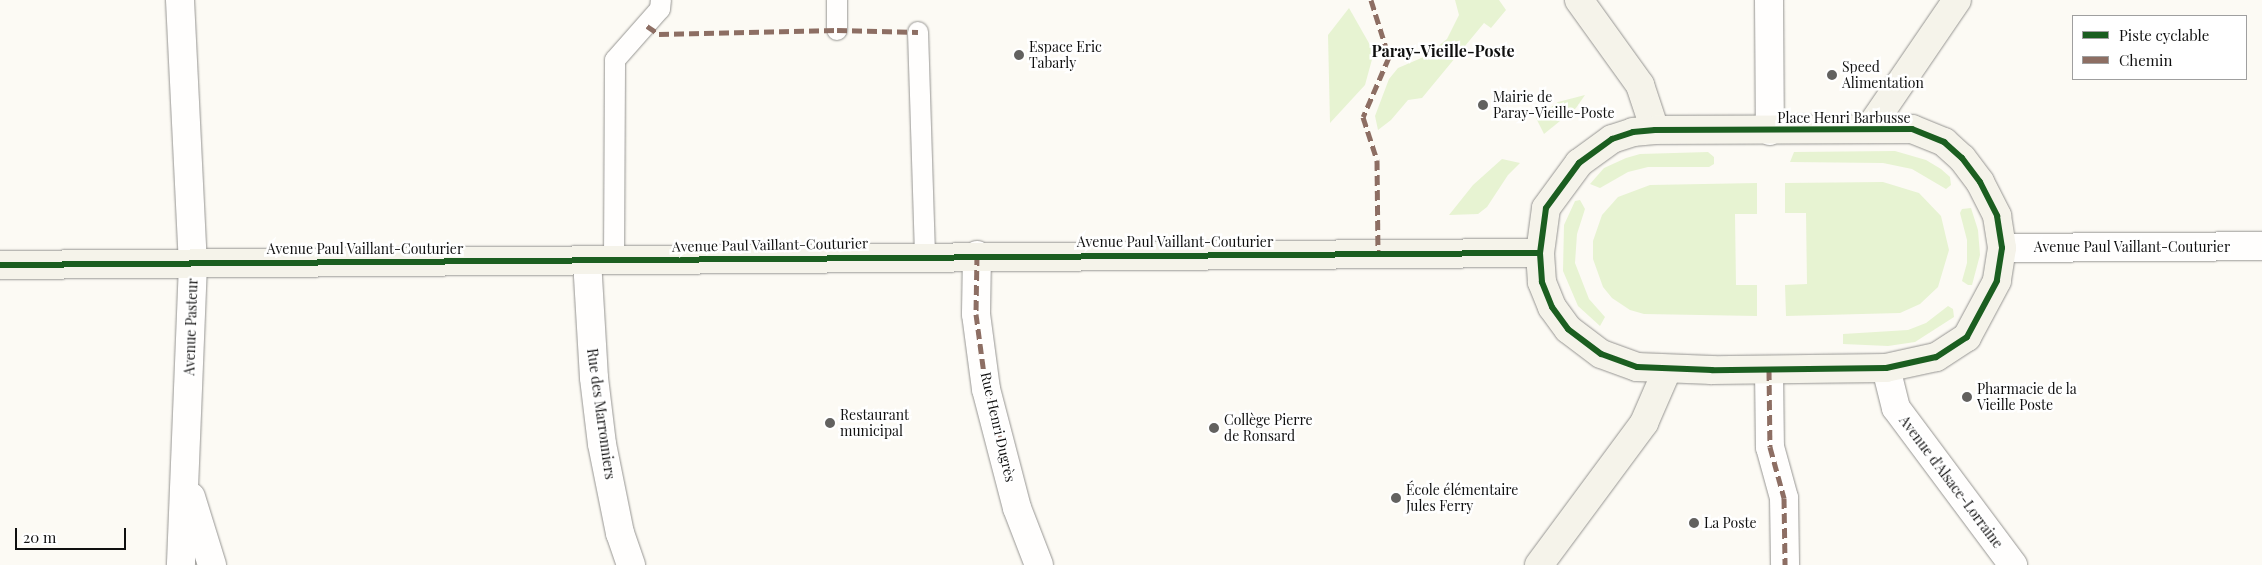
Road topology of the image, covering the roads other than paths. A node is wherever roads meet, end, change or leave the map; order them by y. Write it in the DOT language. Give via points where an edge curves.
graph roads {
  1 [pos="180,0"];
  2 [pos="661,0"];
  3 [pos="838,0"];
  4 [pos="1579,0"];
  5 [pos="1768,0"];
  6 [pos="1957,0"];
  7 [pos="838,30"];
  8 [pos="918,32"];
  9 [pos="1869,129"];
  10 [pos="1655,130"];
  11 [pos="1770,131"];
  12 [pos="2262,246"];
  13 [pos="2002,248"];
  14 [pos="1540,253"];
  15 [pos="977,255"];
  16 [pos="925,256"];
  17 [pos="614,259"];
  18 [pos="587,260"];
  19 [pos="193,264"];
  20 [pos="0,265"];
  21 [pos="1886,368"];
  22 [pos="1667,370"];
  23 [pos="1769,370"];
  24 [pos="185,480"];
  25 [pos="181,565"];
  26 [pos="212,565"];
  27 [pos="631,565"];
  28 [pos="1039,565"];
  29 [pos="1539,565"];
  30 [pos="1785,565"];
  31 [pos="2013,565"];
  1 -- 19 [label="street, Avenue Pasteur"];
  2 -- 17 [label="lane" via="656,15 615,60"];
  3 -- 7 [label="lane"];
  4 -- 10 [label="street" via="1640,85"];
  5 -- 11 [label="street"];
  6 -- 9 [label="street"];
  8 -- 16 [label="lane"];
  9 -- 11 [label="street, Place Henri Barbusse"];
  9 -- 13 [label="street, Place Henri Barbusse" via="1912,129 1929,134 1962,158 1980,182 1997,216"];
  10 -- 11 [label="street, Place Henri Barbusse"];
  10 -- 14 [label="street, Place Henri Barbusse" via="1633,132 1612,139 1566,177 1546,208"];
  12 -- 13 [label="street, Avenue Paul Vaillant-Couturier"];
  13 -- 21 [label="street, Place Henri Barbusse" via="1997,281 1967,337 1936,357"];
  14 -- 15 [label="street, Avenue Paul Vaillant-Couturier"];
  14 -- 22 [label="street, Place Henri Barbusse" via="1542,282 1552,306 1568,329 1602,354 1637,367"];
  15 -- 16 [label="street, Avenue Paul Vaillant-Couturier"];
  15 -- 28 [label="street, Rue Henri Dugrès" via="976,314 986,389 1017,508"];
  16 -- 17 [label="street, Avenue Paul Vaillant-Couturier"];
  17 -- 18 [label="street, Avenue Paul Vaillant-Couturier"];
  18 -- 19 [label="street, Avenue Paul Vaillant-Couturier"];
  18 -- 27 [label="street, Rue des Marronniers" via="594,378 602,444 620,533"];
  19 -- 20 [label="street, Avenue Paul Vaillant-Couturier"];
  19 -- 24 [label="street, Avenue Pasteur"];
  21 -- 23 [label="street, Place Henri Barbusse"];
  21 -- 31 [label="street, Avenue d'Alsace-Lorraine" via="1896,408"];
  22 -- 23 [label="street, Place Henri Barbusse"];
  22 -- 29 [label="street" via="1644,423"];
  23 -- 30 [label="street" via="1770,448 1784,498"];
  24 -- 25 [label="street, Avenue Pasteur"];
  24 -- 26 [label="street"];
}
